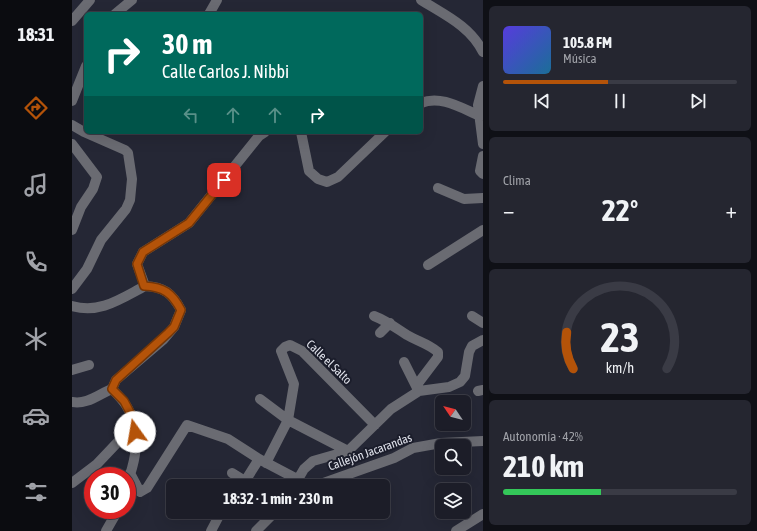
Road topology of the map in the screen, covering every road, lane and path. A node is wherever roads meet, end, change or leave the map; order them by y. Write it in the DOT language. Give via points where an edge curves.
graph roads {
  1 [pos="90,0"];
  2 [pos="120,0"];
  3 [pos="132,0"];
  4 [pos="217,0"];
  5 [pos="421,0"];
  6 [pos="115,12"];
  7 [pos="117,12"];
  8 [pos="210,12"];
  9 [pos="74,16"];
  10 [pos="483,52"];
  11 [pos="84,71"];
  12 [pos="483,86"];
  13 [pos="72,101"];
  14 [pos="423,102"];
  15 [pos="480,116"];
  16 [pos="72,125"];
  17 [pos="84,132"];
  18 [pos="89,134"];
  19 [pos="262,134"];
  20 [pos="301,134"];
  21 [pos="383,134"];
  22 [pos="72,144"];
  23 [pos="483,144"];
  24 [pos="483,156"];
  25 [pos="483,174"];
  26 [pos="438,188"];
  27 [pos="483,198"];
  28 [pos="72,230"];
  29 [pos="483,230"];
  30 [pos="428,265"];
  31 [pos="144,286"];
  32 [pos="72,289"];
  33 [pos="72,306"];
  34 [pos="374,316"];
  35 [pos="472,316"];
  36 [pos="390,323"];
  37 [pos="483,323"];
  38 [pos="380,333"];
  39 [pos="483,340"];
  40 [pos="89,365"];
  41 [pos="406,366"];
  42 [pos="72,370"];
  43 [pos="112,389"];
  44 [pos="417,389"];
  45 [pos="260,399"];
  46 [pos="72,402"];
  47 [pos="288,420"];
  48 [pos="375,425"];
  49 [pos="133,426"];
  50 [pos="483,441"];
  51 [pos="348,451"];
  52 [pos="263,461"];
  53 [pos="132,467"];
  54 [pos="232,473"];
  55 [pos="240,479"];
  56 [pos="250,479"];
  57 [pos="291,479"];
  58 [pos="298,479"];
  59 [pos="336,479"];
  60 [pos="72,483"];
  61 [pos="136,484"];
  62 [pos="483,514"];
  63 [pos="113,519"];
  64 [pos="217,519"];
  65 [pos="268,519"];
  66 [pos="106,531"];
  67 [pos="211,531"];
  68 [pos="256,531"];
  69 [pos="456,531"];
  1 -- 9 [label="street"];
  2 -- 6 [label="street"];
  3 -- 7 [label="street"];
  4 -- 8 [label="street"];
  5 -- 10 [label="street" via="464,26 474,36"];
  11 -- 13 [label="street"];
  12 -- 15 [label="street" via="478,98"];
  14 -- 15 [label="street" via="441,100"];
  15 -- 23 [label="street"];
  16 -- 17 [label="street"];
  18 -- 32 [label="street" via="128,153 132,179 130,200 126,209 101,240 87,269"];
  19 -- 31 [label="street" via="189,223 143,252 137,264"];
  20 -- 21 [label="street" via="309,171 318,179 327,182 338,177"];
  22 -- 28 [label="street" via="97,177"];
  24 -- 25 [label="street" via="480,171"];
  26 -- 27 [label="street" via="464,199"];
  29 -- 30 [label="street"];
  31 -- 33 [label="street" via="100,308 85,310"];
  31 -- 43 [label="street" via="158,287 174,297 181,310 174,327 116,380"];
  34 -- 36 [label="street"];
  35 -- 37 [label="street"];
  36 -- 38 [label="street"];
  36 -- 44 [label="street" via="427,343 438,352"];
  39 -- 44 [label="street" via="472,346 465,376 460,382 449,387"];
  40 -- 42 [label="street"];
  41 -- 44 [label="street"];
  43 -- 46 [label="street" via="92,399 79,403"];
  43 -- 49 [label="street" via="124,401 132,416"];
  44 -- 48 [label="street"];
  45 -- 47 [label="street"];
  47 -- 48 [label="street, Calle el Salto" via="294,384 281,351 290,345 302,351"];
  47 -- 51 [label="street"];
  47 -- 52 [label="street, Calle el Salto"];
  48 -- 51 [label="street"];
  49 -- 53 [label="street" via="136,444"];
  49 -- 60 [label="street" via="97,464"];
  50 -- 59 [label="street, Callejón Jacarandas" via="441,443 413,448 394,458"];
  51 -- 58 [label="street" via="313,461"];
  52 -- 56 [label="street, Calle el Salto"];
  52 -- 57 [label="street"];
  52 -- 61 [label="street" via="228,439 187,425 147,488 140,492"];
  54 -- 55 [label="street"];
  62 -- 69 [label="street"];
  63 -- 66 [label="street"];
  64 -- 67 [label="street"];
  65 -- 68 [label="street"];
}
